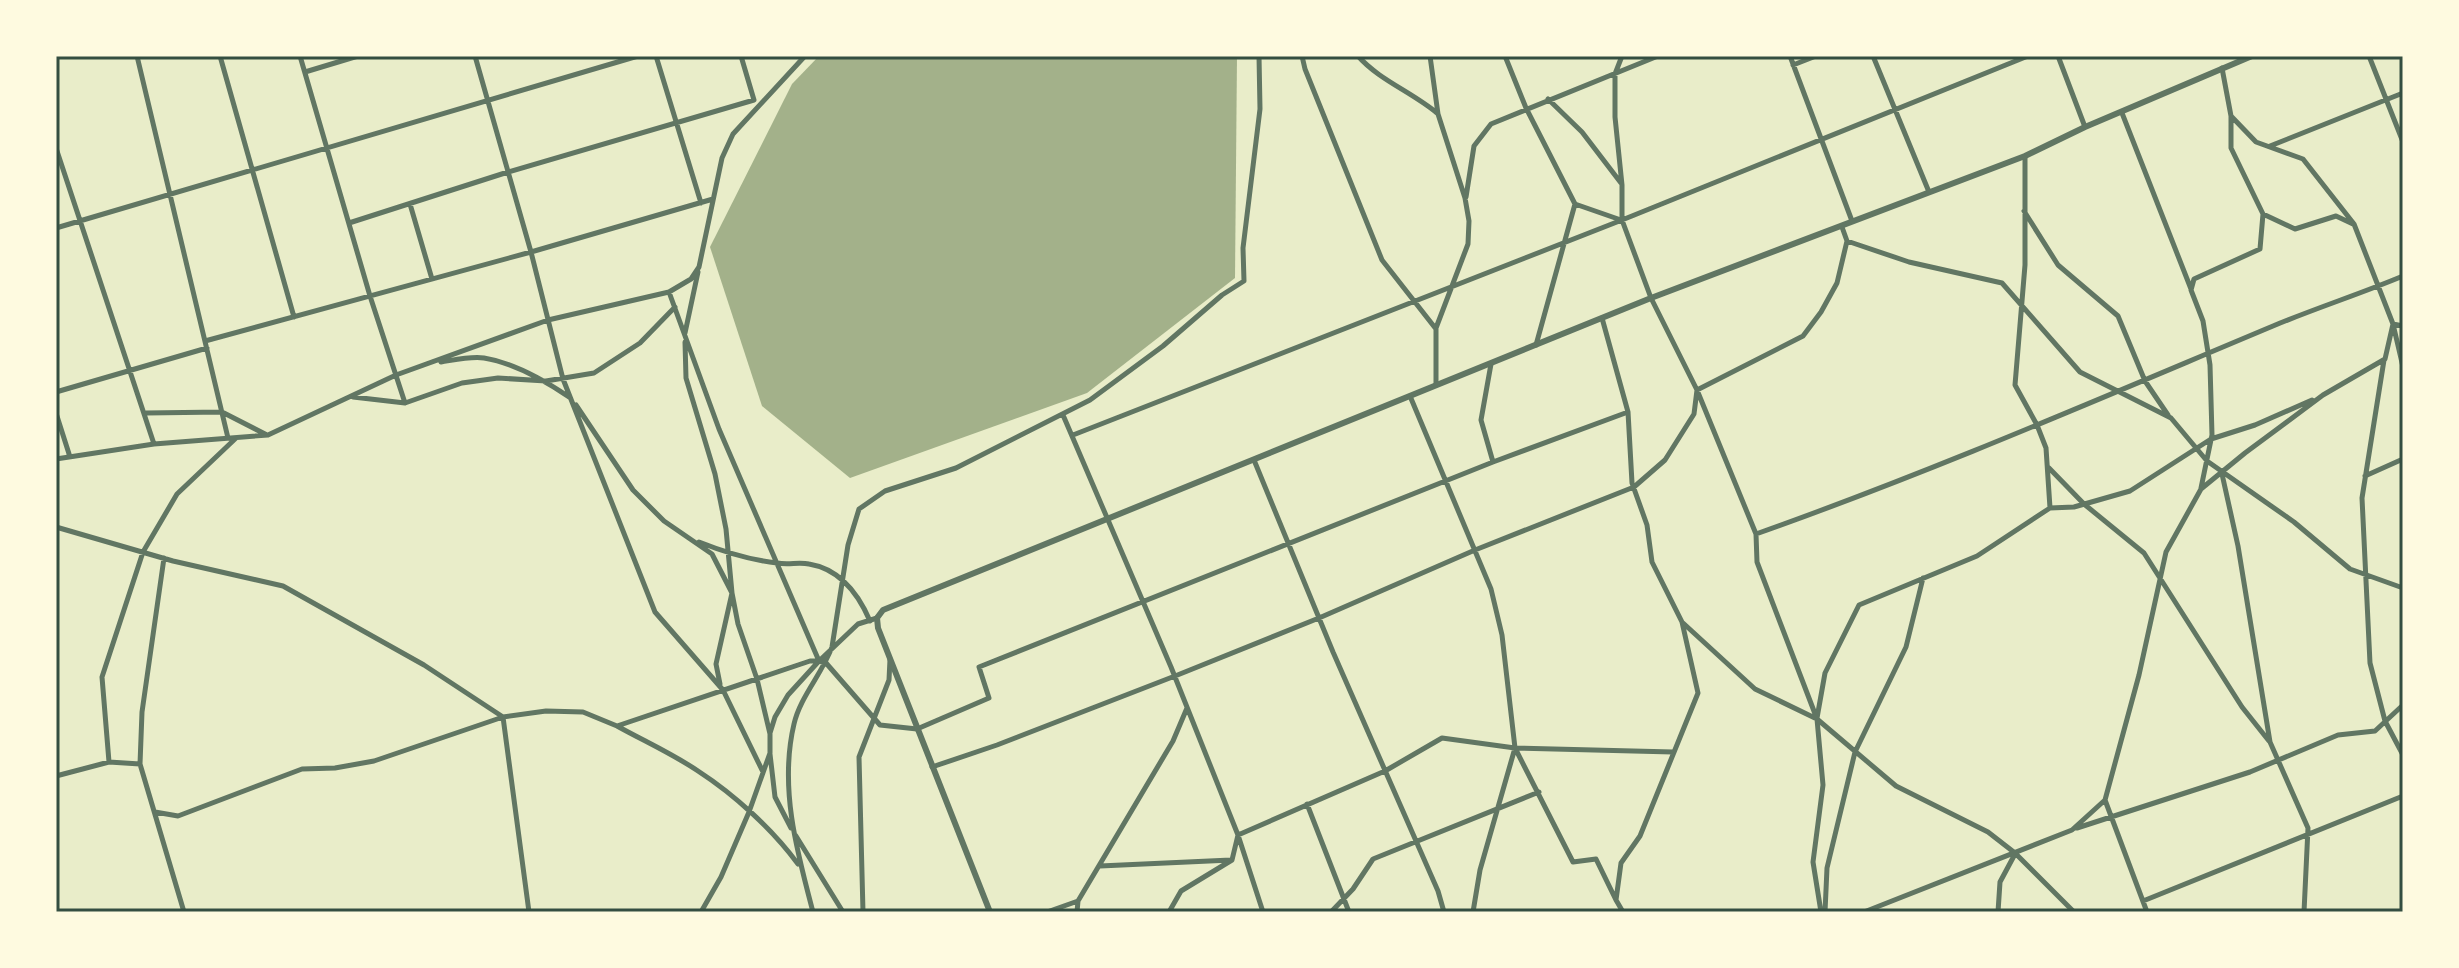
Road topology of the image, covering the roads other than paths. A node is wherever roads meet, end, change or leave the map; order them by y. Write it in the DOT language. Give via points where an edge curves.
graph roads {
  1 [pos="137,56"];
  2 [pos="220,56"];
  3 [pos="300,56"];
  4 [pos="358,56"];
  5 [pos="475,56"];
  6 [pos="638,56"];
  7 [pos="656,56"];
  8 [pos="741,56"];
  9 [pos="805,56"];
  10 [pos="1259,56"];
  11 [pos="1302,56"];
  12 [pos="1358,56"];
  13 [pos="1430,56"];
  14 [pos="1505,56"];
  15 [pos="1622,56"];
  16 [pos="1658,56"];
  17 [pos="1790,56"];
  18 [pos="1816,56"];
  19 [pos="1873,56"];
  20 [pos="2028,56"];
  21 [pos="2058,56"];
  22 [pos="2252,56"];
  23 [pos="2369,56"];
  24 [pos="1793,65"];
  25 [pos="2222,68"];
  26 [pos="305,72"];
  27 [pos="1615,74"];
  28 [pos="2403,93"];
  29 [pos="1548,99"];
  30 [pos="488,100"];
  31 [pos="754,100"];
  32 [pos="2386,100"];
  33 [pos="1526,108"];
  34 [pos="757,109"];
  35 [pos="1895,109"];
  36 [pos="2122,113"];
  37 [pos="1438,114"];
  38 [pos="2231,116"];
  39 [pos="675,123"];
  40 [pos="2085,127"];
  41 [pos="1821,139"];
  42 [pos="2403,142"];
  43 [pos="2270,147"];
  44 [pos="56,148"];
  45 [pos="327,148"];
  46 [pos="2025,156"];
  47 [pos="251,170"];
  48 [pos="508,172"];
  49 [pos="1622,185"];
  50 [pos="1929,192"];
  51 [pos="170,194"];
  52 [pos="1465,198"];
  53 [pos="713,199"];
  54 [pos="701,203"];
  55 [pos="410,204"];
  56 [pos="1575,204"];
  57 [pos="2024,210"];
  58 [pos="2263,214"];
  59 [pos="1622,220"];
  60 [pos="79,221"];
  61 [pos="1852,221"];
  62 [pos="349,223"];
  63 [pos="2354,224"];
  64 [pos="1842,227"];
  65 [pos="56,228"];
  66 [pos="1847,241"];
  67 [pos="1564,242"];
  68 [pos="531,252"];
  69 [pos="699,267"];
  70 [pos="2403,276"];
  71 [pos="432,279"];
  72 [pos="1454,286"];
  73 [pos="2379,286"];
  74 [pos="2191,290"];
  75 [pos="669,292"];
  76 [pos="370,296"];
  77 [pos="1651,298"];
  78 [pos="1414,301"];
  79 [pos="2021,303"];
  80 [pos="675,307"];
  81 [pos="294,317"];
  82 [pos="1602,318"];
  83 [pos="548,320"];
  84 [pos="2393,324"];
  85 [pos="2403,326"];
  86 [pos="1436,329"];
  87 [pos="685,334"];
  88 [pos="206,344"];
  89 [pos="1536,345"];
  90 [pos="2208,355"];
  91 [pos="2385,359"];
  92 [pos="432,363"];
  93 [pos="1491,364"];
  94 [pos="2403,367"];
  95 [pos="130,370"];
  96 [pos="396,375"];
  97 [pos="563,379"];
  98 [pos="546,381"];
  99 [pos="2145,381"];
  100 [pos="1436,386"];
  101 [pos="1697,390"];
  102 [pos="56,392"];
  103 [pos="2119,392"];
  104 [pos="2323,395"];
  105 [pos="350,396"];
  106 [pos="1410,396"];
  107 [pos="570,398"];
  108 [pos="405,403"];
  109 [pos="222,412"];
  110 [pos="1628,412"];
  111 [pos="56,413"];
  112 [pos="146,413"];
  113 [pos="1063,415"];
  114 [pos="2171,418"];
  115 [pos="2037,425"];
  116 [pos="268,435"];
  117 [pos="1073,435"];
  118 [pos="228,438"];
  119 [pos="237,438"];
  120 [pos="2211,439"];
  121 [pos="154,444"];
  122 [pos="2195,449"];
  123 [pos="70,457"];
  124 [pos="56,459"];
  125 [pos="2403,459"];
  126 [pos="1254,460"];
  127 [pos="2207,461"];
  128 [pos="1493,462"];
  129 [pos="2047,467"];
  130 [pos="2221,472"];
  131 [pos="2365,476"];
  132 [pos="1446,482"];
  133 [pos="1634,487"];
  134 [pos="2201,489"];
  135 [pos="2084,504"];
  136 [pos="2050,508"];
  137 [pos="1107,519"];
  138 [pos="56,527"];
  139 [pos="1756,534"];
  140 [pos="695,540"];
  141 [pos="1289,545"];
  142 [pos="1475,550"];
  143 [pos="143,552"];
  144 [pos="728,553"];
  145 [pos="164,558"];
  146 [pos="777,563"];
  147 [pos="2365,575"];
  148 [pos="1923,577"];
  149 [pos="844,579"];
  150 [pos="2160,580"];
  151 [pos="2403,588"];
  152 [pos="732,593"];
  153 [pos="1143,602"];
  154 [pos="1319,618"];
  155 [pos="873,619"];
  156 [pos="1682,622"];
  157 [pos="832,647"];
  158 [pos="890,659"];
  159 [pos="822,662"];
  160 [pos="1175,676"];
  161 [pos="757,679"];
  162 [pos="723,690"];
  163 [pos="2403,705"];
  164 [pos="1187,707"];
  165 [pos="503,717"];
  166 [pos="873,717"];
  167 [pos="1817,719"];
  168 [pos="2385,721"];
  169 [pos="617,726"];
  170 [pos="917,729"];
  171 [pos="770,734"];
  172 [pos="2270,742"];
  173 [pos="1515,748"];
  174 [pos="1673,752"];
  175 [pos="1855,752"];
  176 [pos="770,753"];
  177 [pos="2403,755"];
  178 [pos="2278,760"];
  179 [pos="109,762"];
  180 [pos="140,764"];
  181 [pos="932,767"];
  182 [pos="1385,771"];
  183 [pos="763,772"];
  184 [pos="56,776"];
  185 [pos="1539,792"];
  186 [pos="2403,796"];
  187 [pos="2105,800"];
  188 [pos="1307,804"];
  189 [pos="1497,809"];
  190 [pos="155,812"];
  191 [pos="749,812"];
  192 [pos="2111,817"];
  193 [pos="792,830"];
  194 [pos="2072,830"];
  195 [pos="1238,835"];
  196 [pos="2308,836"];
  197 [pos="1416,842"];
  198 [pos="2015,853"];
  199 [pos="1232,860"];
  200 [pos="1100,866"];
  201 [pos="801,867"];
  202 [pos="1344,899"];
  203 [pos="1616,900"];
  204 [pos="1078,901"];
  205 [pos="2143,901"];
  206 [pos="184,912"];
  207 [pos="529,912"];
  208 [pos="701,912"];
  209 [pos="813,912"];
  210 [pos="843,912"];
  211 [pos="863,912"];
  212 [pos="990,912"];
  213 [pos="1047,912"];
  214 [pos="1077,912"];
  215 [pos="1169,912"];
  216 [pos="1263,912"];
  217 [pos="1331,912"];
  218 [pos="1349,912"];
  219 [pos="1444,912"];
  220 [pos="1473,912"];
  221 [pos="1623,912"];
  222 [pos="1823,912"];
  223 [pos="1864,912"];
  224 [pos="1998,912"];
  225 [pos="2074,912"];
  226 [pos="2147,912"];
  227 [pos="2304,912"];
  1 -- 51 [label="street"];
  2 -- 47 [label="street"];
  3 -- 26 [label="street"];
  4 -- 26 [label="street"];
  5 -- 30 [label="street"];
  6 -- 30 [label="street"];
  7 -- 39 [label="street"];
  8 -- 31 [label="street"];
  9 -- 34 [label="street"];
  10 -- 113 [label="street" via="1260,109 1244,281 1090,400"];
  11 -- 78 [label="street" via="1382,260"];
  12 -- 37 [label="street"];
  13 -- 37 [label="street"];
  14 -- 33 [label="street"];
  15 -- 27 [label="street"];
  16 -- 27 [label="street"];
  17 -- 24 [label="street"];
  18 -- 24 [label="street"];
  19 -- 35 [label="street"];
  20 -- 35 [label="street"];
  21 -- 40 [label="street"];
  22 -- 25 [label="street"];
  23 -- 32 [label="street"];
  24 -- 41 [label="street"];
  25 -- 36 [label="street"];
  25 -- 38 [label="street"];
  26 -- 45 [label="street"];
  27 -- 29 [label="street"];
  27 -- 49 [label="street"];
  28 -- 32 [label="street"];
  29 -- 33 [label="street"];
  29 -- 49 [label="street" via="1582,132"];
  30 -- 45 [label="street"];
  30 -- 48 [label="street"];
  31 -- 34 [label="street"];
  31 -- 39 [label="street"];
  32 -- 42 [label="street"];
  32 -- 43 [label="street"];
  33 -- 52 [label="street" via="1491,124 1474,146"];
  33 -- 56 [label="street"];
  34 -- 53 [label="street" via="733,134"];
  35 -- 41 [label="street"];
  35 -- 50 [label="street"];
  36 -- 40 [label="street"];
  36 -- 74 [label="street"];
  37 -- 52 [label="street"];
  38 -- 43 [label="street" via="2256,142"];
  38 -- 58 [label="street" via="2231,148"];
  39 -- 48 [label="street"];
  39 -- 54 [label="street"];
  40 -- 46 [label="street"];
  41 -- 59 [label="street"];
  41 -- 61 [label="street"];
  43 -- 63 [label="street" via="2303,159"];
  44 -- 60 [label="street"];
  45 -- 47 [label="street"];
  45 -- 62 [label="street"];
  46 -- 50 [label="street"];
  46 -- 57 [label="street"];
  47 -- 51 [label="street"];
  47 -- 81 [label="street"];
  48 -- 55 [label="street"];
  48 -- 68 [label="street"];
  49 -- 59 [label="street"];
  50 -- 61 [label="street"];
  51 -- 60 [label="street"];
  51 -- 88 [label="street"];
  52 -- 72 [label="street" via="1468,244"];
  53 -- 54 [label="street"];
  53 -- 69 [label="street"];
  54 -- 68 [label="street"];
  55 -- 62 [label="street"];
  55 -- 71 [label="street"];
  56 -- 59 [label="street"];
  56 -- 67 [label="street"];
  57 -- 79 [label="street"];
  57 -- 99 [label="street" via="2058,265 2118,316"];
  58 -- 63 [label="street" via="2295,229 2336,216"];
  58 -- 74 [label="street" via="2260,249 2194,279"];
  59 -- 67 [label="street"];
  59 -- 77 [label="street"];
  60 -- 65 [label="street"];
  60 -- 95 [label="street"];
  61 -- 64 [label="street"];
  62 -- 76 [label="street"];
  63 -- 73 [label="street"];
  64 -- 66 [label="street"];
  64 -- 77 [label="street"];
  66 -- 79 [label="street" via="1909,262 2002,283"];
  66 -- 101 [label="street" via="1837,283 1803,336"];
  67 -- 72 [label="street"];
  67 -- 89 [label="street"];
  68 -- 71 [label="street"];
  68 -- 83 [label="street"];
  69 -- 75 [label="street" via="691,279"];
  69 -- 87 [label="street"];
  70 -- 73 [label="street"];
  71 -- 76 [label="street"];
  72 -- 78 [label="street"];
  72 -- 86 [label="street"];
  73 -- 84 [label="street"];
  73 -- 90 [label="street"];
  74 -- 90 [label="street"];
  75 -- 80 [label="street"];
  75 -- 83 [label="street"];
  76 -- 81 [label="street"];
  76 -- 96 [label="street"];
  77 -- 82 [label="street"];
  77 -- 101 [label="street"];
  78 -- 86 [label="street"];
  78 -- 117 [label="street"];
  79 -- 103 [label="street" via="2080,372"];
  79 -- 115 [label="street" via="2015,385"];
  80 -- 87 [label="street"];
  80 -- 97 [label="street" via="640,343 594,373"];
  81 -- 88 [label="street"];
  82 -- 89 [label="street"];
  82 -- 110 [label="street"];
  83 -- 92 [label="street"];
  83 -- 97 [label="street"];
  84 -- 85 [label="street"];
  84 -- 91 [label="street"];
  84 -- 94 [label="street"];
  86 -- 100 [label="street"];
  87 -- 144 [label="street" via="686,378 715,474"];
  87 -- 146 [label="street"];
  88 -- 95 [label="street"];
  88 -- 109 [label="street"];
  89 -- 93 [label="street"];
  90 -- 99 [label="street"];
  90 -- 120 [label="street"];
  91 -- 104 [label="street"];
  91 -- 131 [label="street"];
  92 -- 96 [label="street"];
  92 -- 98 [label="street" via="482,358"];
  93 -- 100 [label="street"];
  93 -- 128 [label="street" via="1481,420"];
  95 -- 102 [label="street"];
  95 -- 112 [label="street"];
  96 -- 105 [label="street"];
  96 -- 108 [label="street"];
  97 -- 98 [label="street"];
  97 -- 107 [label="street"];
  98 -- 107 [label="street"];
  98 -- 108 [label="street" via="498,378 462,383"];
  99 -- 103 [label="street"];
  99 -- 114 [label="street"];
  100 -- 106 [label="street"];
  101 -- 133 [label="street" via="1694,414 1665,460"];
  101 -- 139 [label="street"];
  103 -- 114 [label="street"];
  103 -- 115 [label="street"];
  104 -- 120 [label="street"];
  104 -- 130 [label="street"];
  105 -- 108 [label="street"];
  105 -- 116 [label="street"];
  106 -- 126 [label="street"];
  106 -- 132 [label="street"];
  107 -- 140 [label="street" via="633,490 664,521"];
  107 -- 162 [label="street" via="655,612"];
  109 -- 112 [label="street"];
  109 -- 116 [label="street"];
  109 -- 118 [label="street"];
  110 -- 128 [label="street"];
  110 -- 133 [label="street"];
  111 -- 123 [label="street"];
  112 -- 121 [label="street"];
  113 -- 117 [label="street"];
  113 -- 149 [label="street" via="956,468 885,491 859,509"];
  114 -- 122 [label="street"];
  115 -- 129 [label="street"];
  115 -- 139 [label="street"];
  116 -- 119 [label="street"];
  117 -- 137 [label="street"];
  118 -- 119 [label="street"];
  118 -- 121 [label="street"];
  119 -- 143 [label="street" via="177,494"];
  120 -- 122 [label="street"];
  120 -- 127 [label="street"];
  121 -- 123 [label="street"];
  122 -- 127 [label="street"];
  122 -- 135 [label="street" via="2130,491"];
  123 -- 124 [label="street"];
  125 -- 131 [label="street"];
  126 -- 137 [label="street"];
  126 -- 141 [label="street"];
  127 -- 130 [label="street"];
  127 -- 134 [label="street"];
  128 -- 132 [label="street"];
  129 -- 135 [label="street"];
  129 -- 136 [label="street"];
  130 -- 134 [label="street"];
  130 -- 147 [label="street"];
  130 -- 172 [label="street"];
  131 -- 147 [label="street"];
  132 -- 141 [label="street"];
  132 -- 142 [label="street"];
  133 -- 142 [label="street"];
  133 -- 156 [label="street" via="1652,562"];
  134 -- 150 [label="street" via="2166,552"];
  135 -- 136 [label="street"];
  135 -- 150 [label="street" via="2144,553"];
  136 -- 148 [label="street" via="1977,556"];
  137 -- 153 [label="street"];
  137 -- 155 [label="street" via="883,610"];
  138 -- 143 [label="street"];
  139 -- 167 [label="street" via="1757,562"];
  140 -- 144 [label="street"];
  140 -- 152 [label="street" via="712,554"];
  141 -- 153 [label="street"];
  141 -- 154 [label="street"];
  142 -- 154 [label="street"];
  142 -- 173 [label="street" via="1502,635"];
  143 -- 145 [label="street"];
  143 -- 179 [label="street" via="102,677"];
  144 -- 146 [label="street"];
  144 -- 152 [label="street"];
  145 -- 165 [label="street" via="283,586 424,665"];
  145 -- 180 [label="street" via="142,712"];
  146 -- 149 [label="street" via="810,564"];
  146 -- 159 [label="street"];
  147 -- 151 [label="street"];
  147 -- 168 [label="street" via="2370,663"];
  148 -- 167 [label="street" via="1859,605 1825,673"];
  148 -- 175 [label="street" via="1906,647"];
  149 -- 155 [label="street"];
  149 -- 157 [label="street"];
  150 -- 172 [label="street"];
  150 -- 187 [label="street"];
  152 -- 161 [label="street"];
  152 -- 162 [label="street" via="716,664"];
  153 -- 160 [label="street"];
  153 -- 170 [label="street" via="979,667 989,698"];
  154 -- 160 [label="street"];
  154 -- 182 [label="street"];
  155 -- 157 [label="street" via="858,624"];
  155 -- 158 [label="street"];
  156 -- 167 [label="street" via="1755,689"];
  156 -- 174 [label="street" via="1698,693"];
  157 -- 159 [label="street"];
  158 -- 166 [label="street" via="889,680"];
  158 -- 170 [label="street"];
  159 -- 161 [label="street" via="810,661"];
  159 -- 166 [label="street"];
  159 -- 171 [label="street" via="788,695"];
  159 -- 193 [label="street" via="794,724"];
  160 -- 164 [label="street"];
  160 -- 181 [label="street"];
  161 -- 162 [label="street"];
  161 -- 171 [label="street"];
  162 -- 169 [label="street"];
  162 -- 183 [label="street"];
  163 -- 168 [label="street"];
  164 -- 195 [label="street"];
  164 -- 200 [label="street" via="1173,741"];
  165 -- 169 [label="street" via="583,712"];
  165 -- 190 [label="street" via="374,761 302,769 178,816"];
  165 -- 207 [label="street"];
  166 -- 170 [label="street" via="880,725"];
  166 -- 211 [label="street" via="859,757"];
  167 -- 175 [label="street"];
  167 -- 222 [label="street" via="1823,785 1813,862"];
  168 -- 177 [label="street"];
  168 -- 178 [label="street" via="2375,731 2338,735"];
  169 -- 191 [label="street" via="700,772"];
  170 -- 181 [label="street"];
  171 -- 176 [label="street"];
  172 -- 178 [label="street"];
  173 -- 174 [label="street"];
  173 -- 182 [label="street" via="1442,738"];
  173 -- 185 [label="street"];
  173 -- 189 [label="street"];
  174 -- 203 [label="street" via="1640,836 1621,863"];
  175 -- 198 [label="street" via="1896,786 1988,832"];
  175 -- 222 [label="street" via="1827,868"];
  176 -- 183 [label="street"];
  176 -- 193 [label="street" via="775,797"];
  178 -- 192 [label="street"];
  178 -- 196 [label="street"];
  179 -- 180 [label="street"];
  179 -- 184 [label="street"];
  180 -- 190 [label="street"];
  181 -- 212 [label="street"];
  182 -- 188 [label="street"];
  182 -- 197 [label="street"];
  183 -- 191 [label="street"];
  185 -- 189 [label="street"];
  185 -- 203 [label="street" via="1573,862 1596,859"];
  186 -- 196 [label="street"];
  187 -- 192 [label="street"];
  187 -- 194 [label="street"];
  188 -- 195 [label="street"];
  188 -- 202 [label="street"];
  189 -- 197 [label="street"];
  189 -- 220 [label="street"];
  190 -- 206 [label="street"];
  191 -- 201 [label="street"];
  191 -- 208 [label="street"];
  192 -- 194 [label="street"];
  192 -- 205 [label="street"];
  193 -- 201 [label="street"];
  193 -- 210 [label="street"];
  194 -- 198 [label="street"];
  195 -- 199 [label="street"];
  195 -- 216 [label="street"];
  196 -- 205 [label="street"];
  196 -- 227 [label="street"];
  197 -- 202 [label="street" via="1373,859"];
  197 -- 219 [label="street"];
  198 -- 223 [label="street"];
  198 -- 224 [label="street" via="2000,882"];
  198 -- 225 [label="street"];
  199 -- 200 [label="street"];
  199 -- 215 [label="street" via="1181,891"];
  200 -- 204 [label="street"];
  201 -- 209 [label="street"];
  202 -- 217 [label="street"];
  202 -- 218 [label="street"];
  203 -- 221 [label="street"];
  204 -- 213 [label="street"];
  204 -- 214 [label="street"];
  205 -- 226 [label="street"];
}
